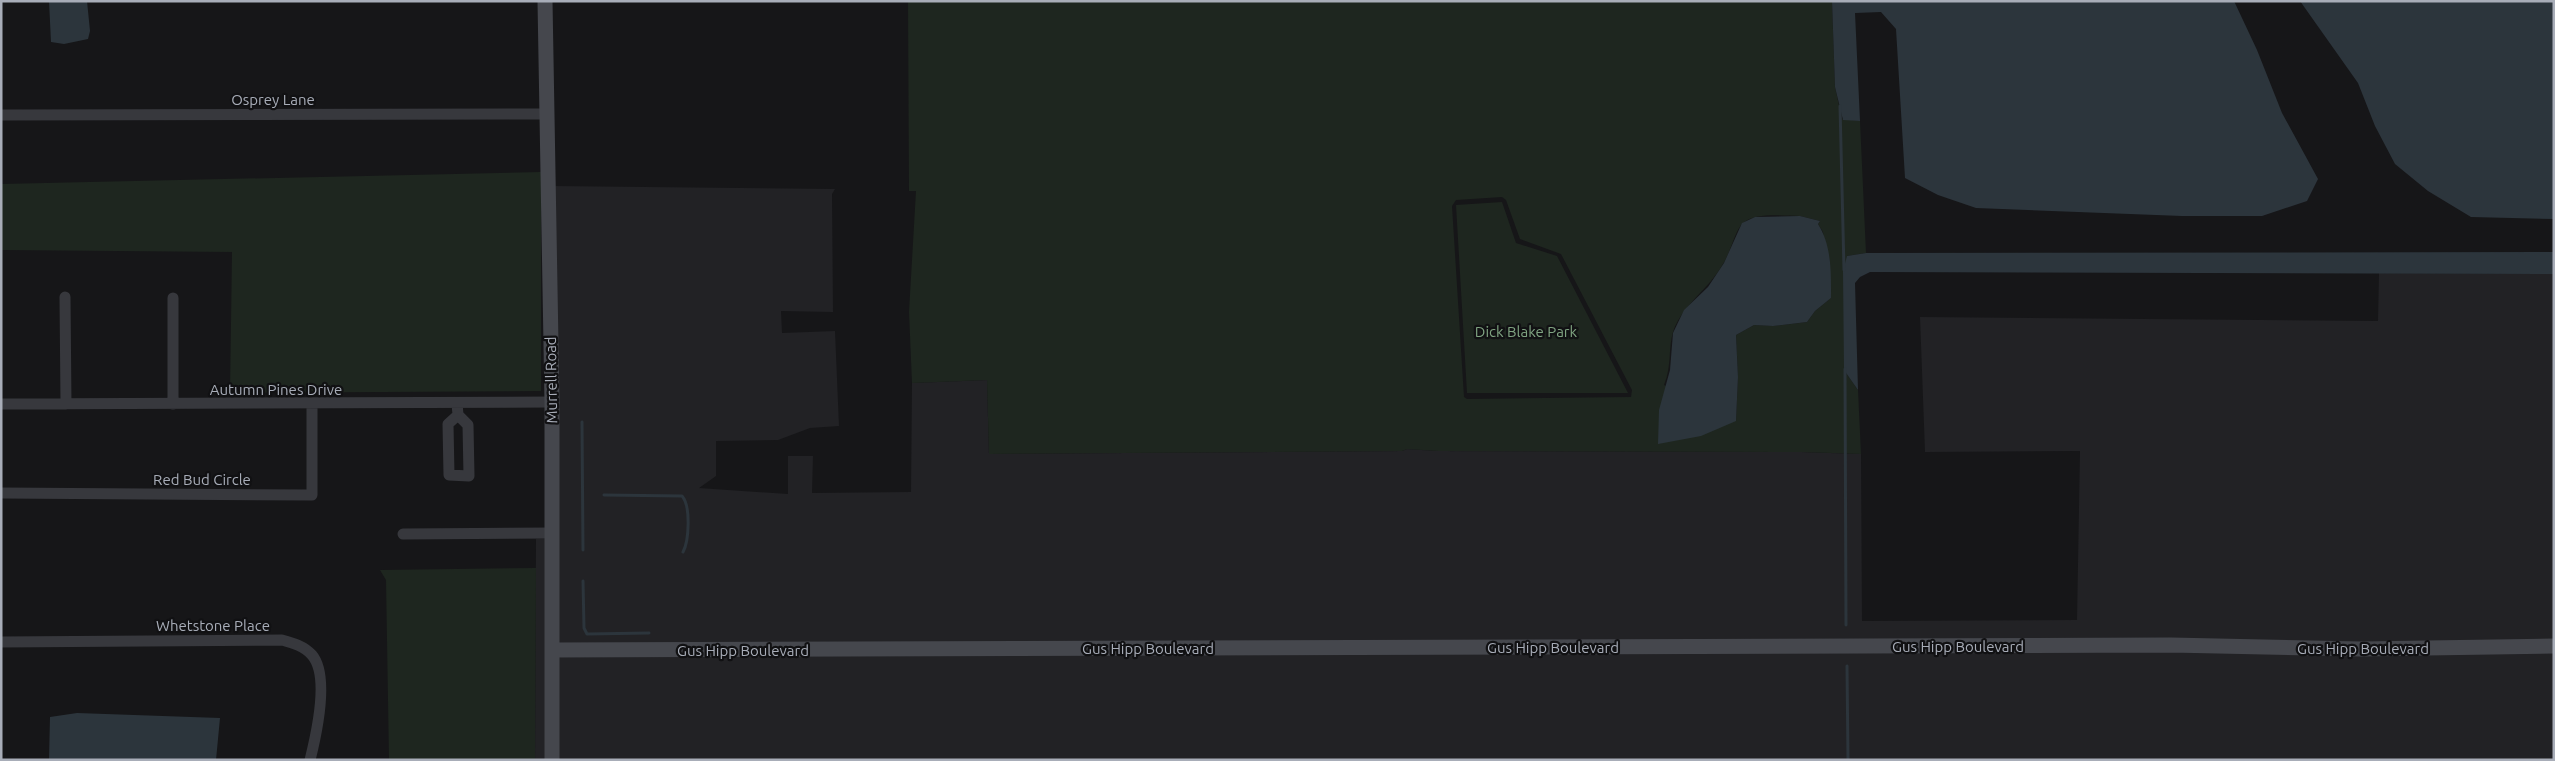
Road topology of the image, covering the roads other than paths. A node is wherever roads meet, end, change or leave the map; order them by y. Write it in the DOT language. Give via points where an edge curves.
graph roads {
  1 [pos="545,1"];
  2 [pos="545,114"];
  3 [pos="1,115"];
  4 [pos="65,297"];
  5 [pos="172,298"];
  6 [pos="552,402"];
  7 [pos="458,403"];
  8 [pos="1,404"];
  9 [pos="66,404"];
  10 [pos="173,404"];
  11 [pos="312,404"];
  12 [pos="458,415"];
  13 [pos="1,493"];
  14 [pos="553,533"];
  15 [pos="403,534"];
  16 [pos="1,642"];
  17 [pos="2554,646"];
  18 [pos="552,650"];
  19 [pos="310,760"];
  20 [pos="552,760"];
  1 -- 2 [label="street, Murrell Road"];
  2 -- 3 [label="street, Osprey Lane"];
  2 -- 6 [label="street, Murrell Road"];
  4 -- 9 [label="street"];
  5 -- 10 [label="street"];
  6 -- 7 [label="street, Autumn Pines Drive"];
  6 -- 14 [label="street, Murrell Road"];
  7 -- 11 [label="street, Autumn Pines Drive"];
  7 -- 12 [label="street"];
  8 -- 9 [label="street, Autumn Pines Drive"];
  9 -- 10 [label="street, Autumn Pines Drive"];
  10 -- 11 [label="street, Autumn Pines Drive"];
  11 -- 13 [label="street, Red Bud Circle" via="312,495"];
  12 -- 12 [label="street" via="448,424 449,475 470,476 468,425"];
  14 -- 15 [label="street"];
  14 -- 18 [label="street, Murrell Road"];
  16 -- 19 [label="street, Whetstone Place" via="282,640 294,643 313,656 319,670 320,724"];
  17 -- 18 [label="street, Gus Hipp Boulevard" via="2361,649 2162,645"];
  18 -- 20 [label="street, Murrell Road"];
}
